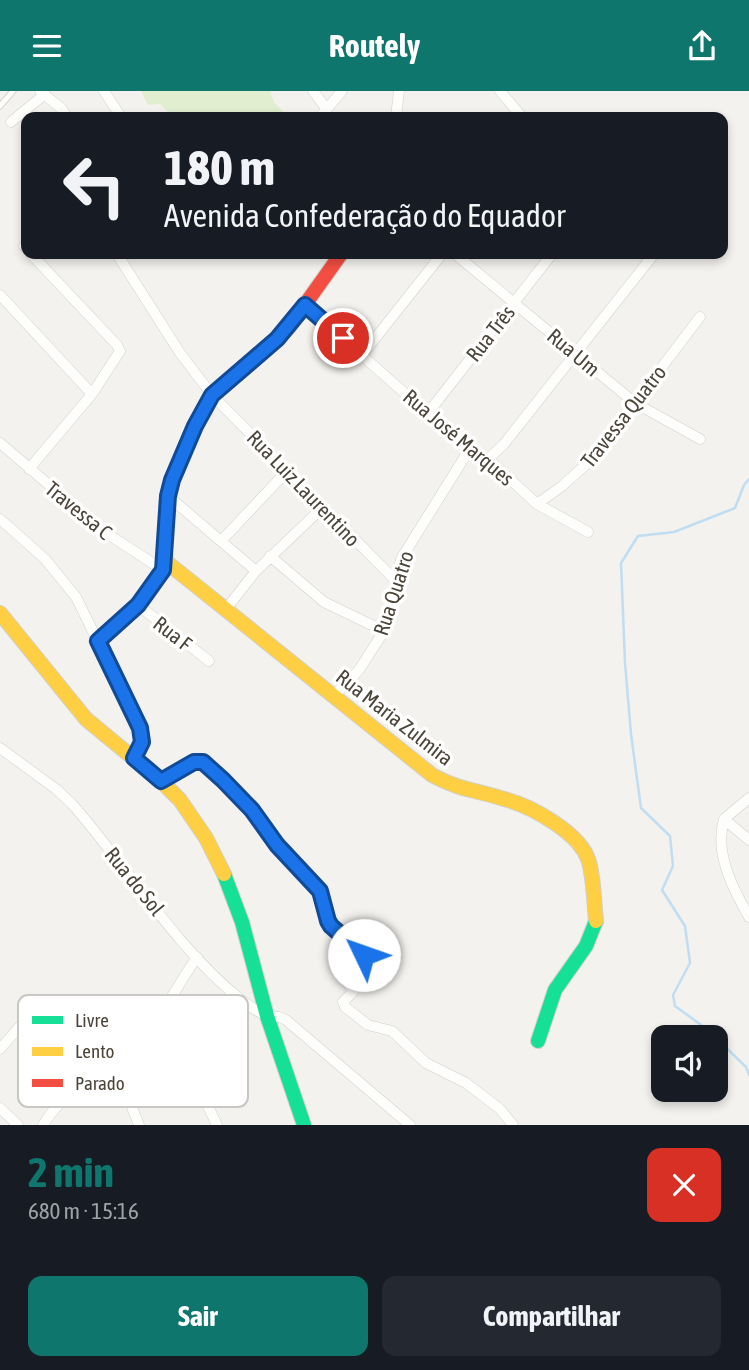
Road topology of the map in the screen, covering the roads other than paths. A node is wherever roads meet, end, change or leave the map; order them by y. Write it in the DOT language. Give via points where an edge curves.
graph roads {
  1 [pos="13,91"];
  2 [pos="103,91"];
  3 [pos="313,91"];
  4 [pos="342,91"];
  5 [pos="399,91"];
  6 [pos="500,91"];
  7 [pos="43,92"];
  8 [pos="0,106"];
  9 [pos="22,112"];
  10 [pos="62,112"];
  11 [pos="118,112"];
  12 [pos="323,112"];
  13 [pos="324,112"];
  14 [pos="397,112"];
  15 [pos="518,112"];
  16 [pos="21,113"];
  17 [pos="11,122"];
  18 [pos="36,259"];
  19 [pos="120,259"];
  20 [pos="337,259"];
  21 [pos="438,259"];
  22 [pos="461,259"];
  23 [pos="548,259"];
  24 [pos="650,259"];
  25 [pos="0,295"];
  26 [pos="514,302"];
  27 [pos="305,305"];
  28 [pos="700,317"];
  29 [pos="576,354"];
  30 [pos="362,355"];
  31 [pos="92,394"];
  32 [pos="212,395"];
  33 [pos="635,403"];
  34 [pos="428,413"];
  35 [pos="700,439"];
  36 [pos="0,443"];
  37 [pos="469,450"];
  38 [pos="488,459"];
  39 [pos="29,469"];
  40 [pos="288,470"];
  41 [pos="168,496"];
  42 [pos="537,505"];
  43 [pos="323,507"];
  44 [pos="0,519"];
  45 [pos="588,532"];
  46 [pos="222,540"];
  47 [pos="270,556"];
  48 [pos="164,565"];
  49 [pos="256,571"];
  50 [pos="395,580"];
  51 [pos="138,605"];
  52 [pos="226,608"];
  53 [pos="0,613"];
  54 [pos="384,631"];
  55 [pos="98,641"];
  56 [pos="209,661"];
  57 [pos="334,696"];
  58 [pos="0,747"];
  59 [pos="134,758"];
  60 [pos="161,781"];
  61 [pos="749,798"];
  62 [pos="724,819"];
  63 [pos="749,840"];
  64 [pos="749,917"];
  65 [pos="197,957"];
  66 [pos="172,995"];
  67 [pos="235,995"];
  68 [pos="248,1004"];
  69 [pos="267,1016"];
  70 [pos="18,1028"];
  71 [pos="538,1041"];
  72 [pos="0,1048"];
  73 [pos="57,1107"];
  74 [pos="132,1107"];
  75 [pos="208,1107"];
  76 [pos="0,1108"];
  77 [pos="18,1125"];
  78 [pos="43,1125"];
  79 [pos="139,1125"];
  80 [pos="217,1125"];
  81 [pos="304,1125"];
  82 [pos="410,1125"];
  83 [pos="513,1125"];
  1 -- 8 [label="lane"];
  2 -- 11 [label="street"];
  3 -- 12 [label="street"];
  4 -- 13 [label="street"];
  5 -- 14 [label="street"];
  6 -- 15 [label="street"];
  7 -- 9 [label="street"];
  7 -- 10 [label="street"];
  16 -- 17 [label="street"];
  18 -- 31 [label="street" via="120,351"];
  19 -- 32 [label="street, Rua Luiz Laurentino"];
  20 -- 27 [label="street"];
  21 -- 30 [label="street"];
  22 -- 26 [label="street, Rua Um"];
  23 -- 26 [label="street, Rua Três"];
  24 -- 29 [label="street"];
  25 -- 31 [label="street"];
  26 -- 29 [label="street, Rua Um"];
  26 -- 34 [label="street, Rua Três"];
  27 -- 30 [label="street, Rua José Marques"];
  27 -- 32 [label="street" via="277,339"];
  28 -- 33 [label="street, Travessa Quatro"];
  29 -- 33 [label="street, Rua Um"];
  29 -- 38 [label="street"];
  30 -- 34 [label="street, Rua José Marques"];
  31 -- 39 [label="street"];
  32 -- 40 [label="street, Rua Luiz Laurentino"];
  32 -- 41 [label="street"];
  33 -- 35 [label="street, Rua Um"];
  33 -- 42 [label="street, Travessa Quatro" via="585,466"];
  34 -- 37 [label="street, Rua José Marques"];
  36 -- 39 [label="street, Travessa C"];
  37 -- 38 [label="street, Rua José Marques"];
  37 -- 50 [label="street, Rua Quatro" via="405,550"];
  38 -- 42 [label="street, Rua José Marques"];
  39 -- 48 [label="street, Travessa C" via="103,531"];
  40 -- 43 [label="street, Rua Luiz Laurentino"];
  40 -- 46 [label="street"];
  41 -- 46 [label="street"];
  41 -- 48 [label="street"];
  42 -- 45 [label="street, Rua José Marques"];
  43 -- 47 [label="street"];
  43 -- 50 [label="street, Rua Luiz Laurentino"];
  44 -- 55 [label="street" via="57,572 76,597"];
  46 -- 49 [label="street"];
  47 -- 49 [label="street"];
  47 -- 54 [label="street" via="324,602"];
  48 -- 51 [label="street"];
  48 -- 52 [label="street, Rua Maria Zulmira"];
  49 -- 52 [label="street"];
  50 -- 54 [label="street, Rua Quatro"];
  51 -- 55 [label="street"];
  51 -- 56 [label="street, Rua F"];
  52 -- 57 [label="street, Rua Maria Zulmira"];
  53 -- 59 [label="street" via="86,719"];
  54 -- 57 [label="street, Rua Quatro" via="359,670"];
  55 -- 59 [label="street" via="140,728 142,742"];
  57 -- 71 [label="street, Rua Maria Zulmira" via="432,775 454,787 506,799 538,813 569,833 584,850 592,879 595,930 557,985"];
  58 -- 65 [label="street, Rua do Sol" via="72,804"];
  59 -- 60 [label="street"];
  60 -- 69 [label="street" via="186,809 219,861 253,957"];
  60 -- 83 [label="street" via="194,762 206,764 252,810 320,891 331,926 364,955 361,963 343,974 353,992 343,1004 368,1025 392,1031 421,1061 466,1083"];
  61 -- 62 [label="street"];
  62 -- 63 [label="street"];
  62 -- 64 [label="street" via="721,839 726,868"];
  65 -- 66 [label="street"];
  65 -- 67 [label="street, Rua do Sol"];
  68 -- 69 [label="street, Rua do Sol"];
  69 -- 81 [label="street"];
  69 -- 82 [label="street, Rua do Sol" via="286,1020"];
  70 -- 72 [label="street"];
  73 -- 78 [label="street"];
  74 -- 79 [label="street"];
  75 -- 80 [label="street"];
  76 -- 77 [label="street"];
}
